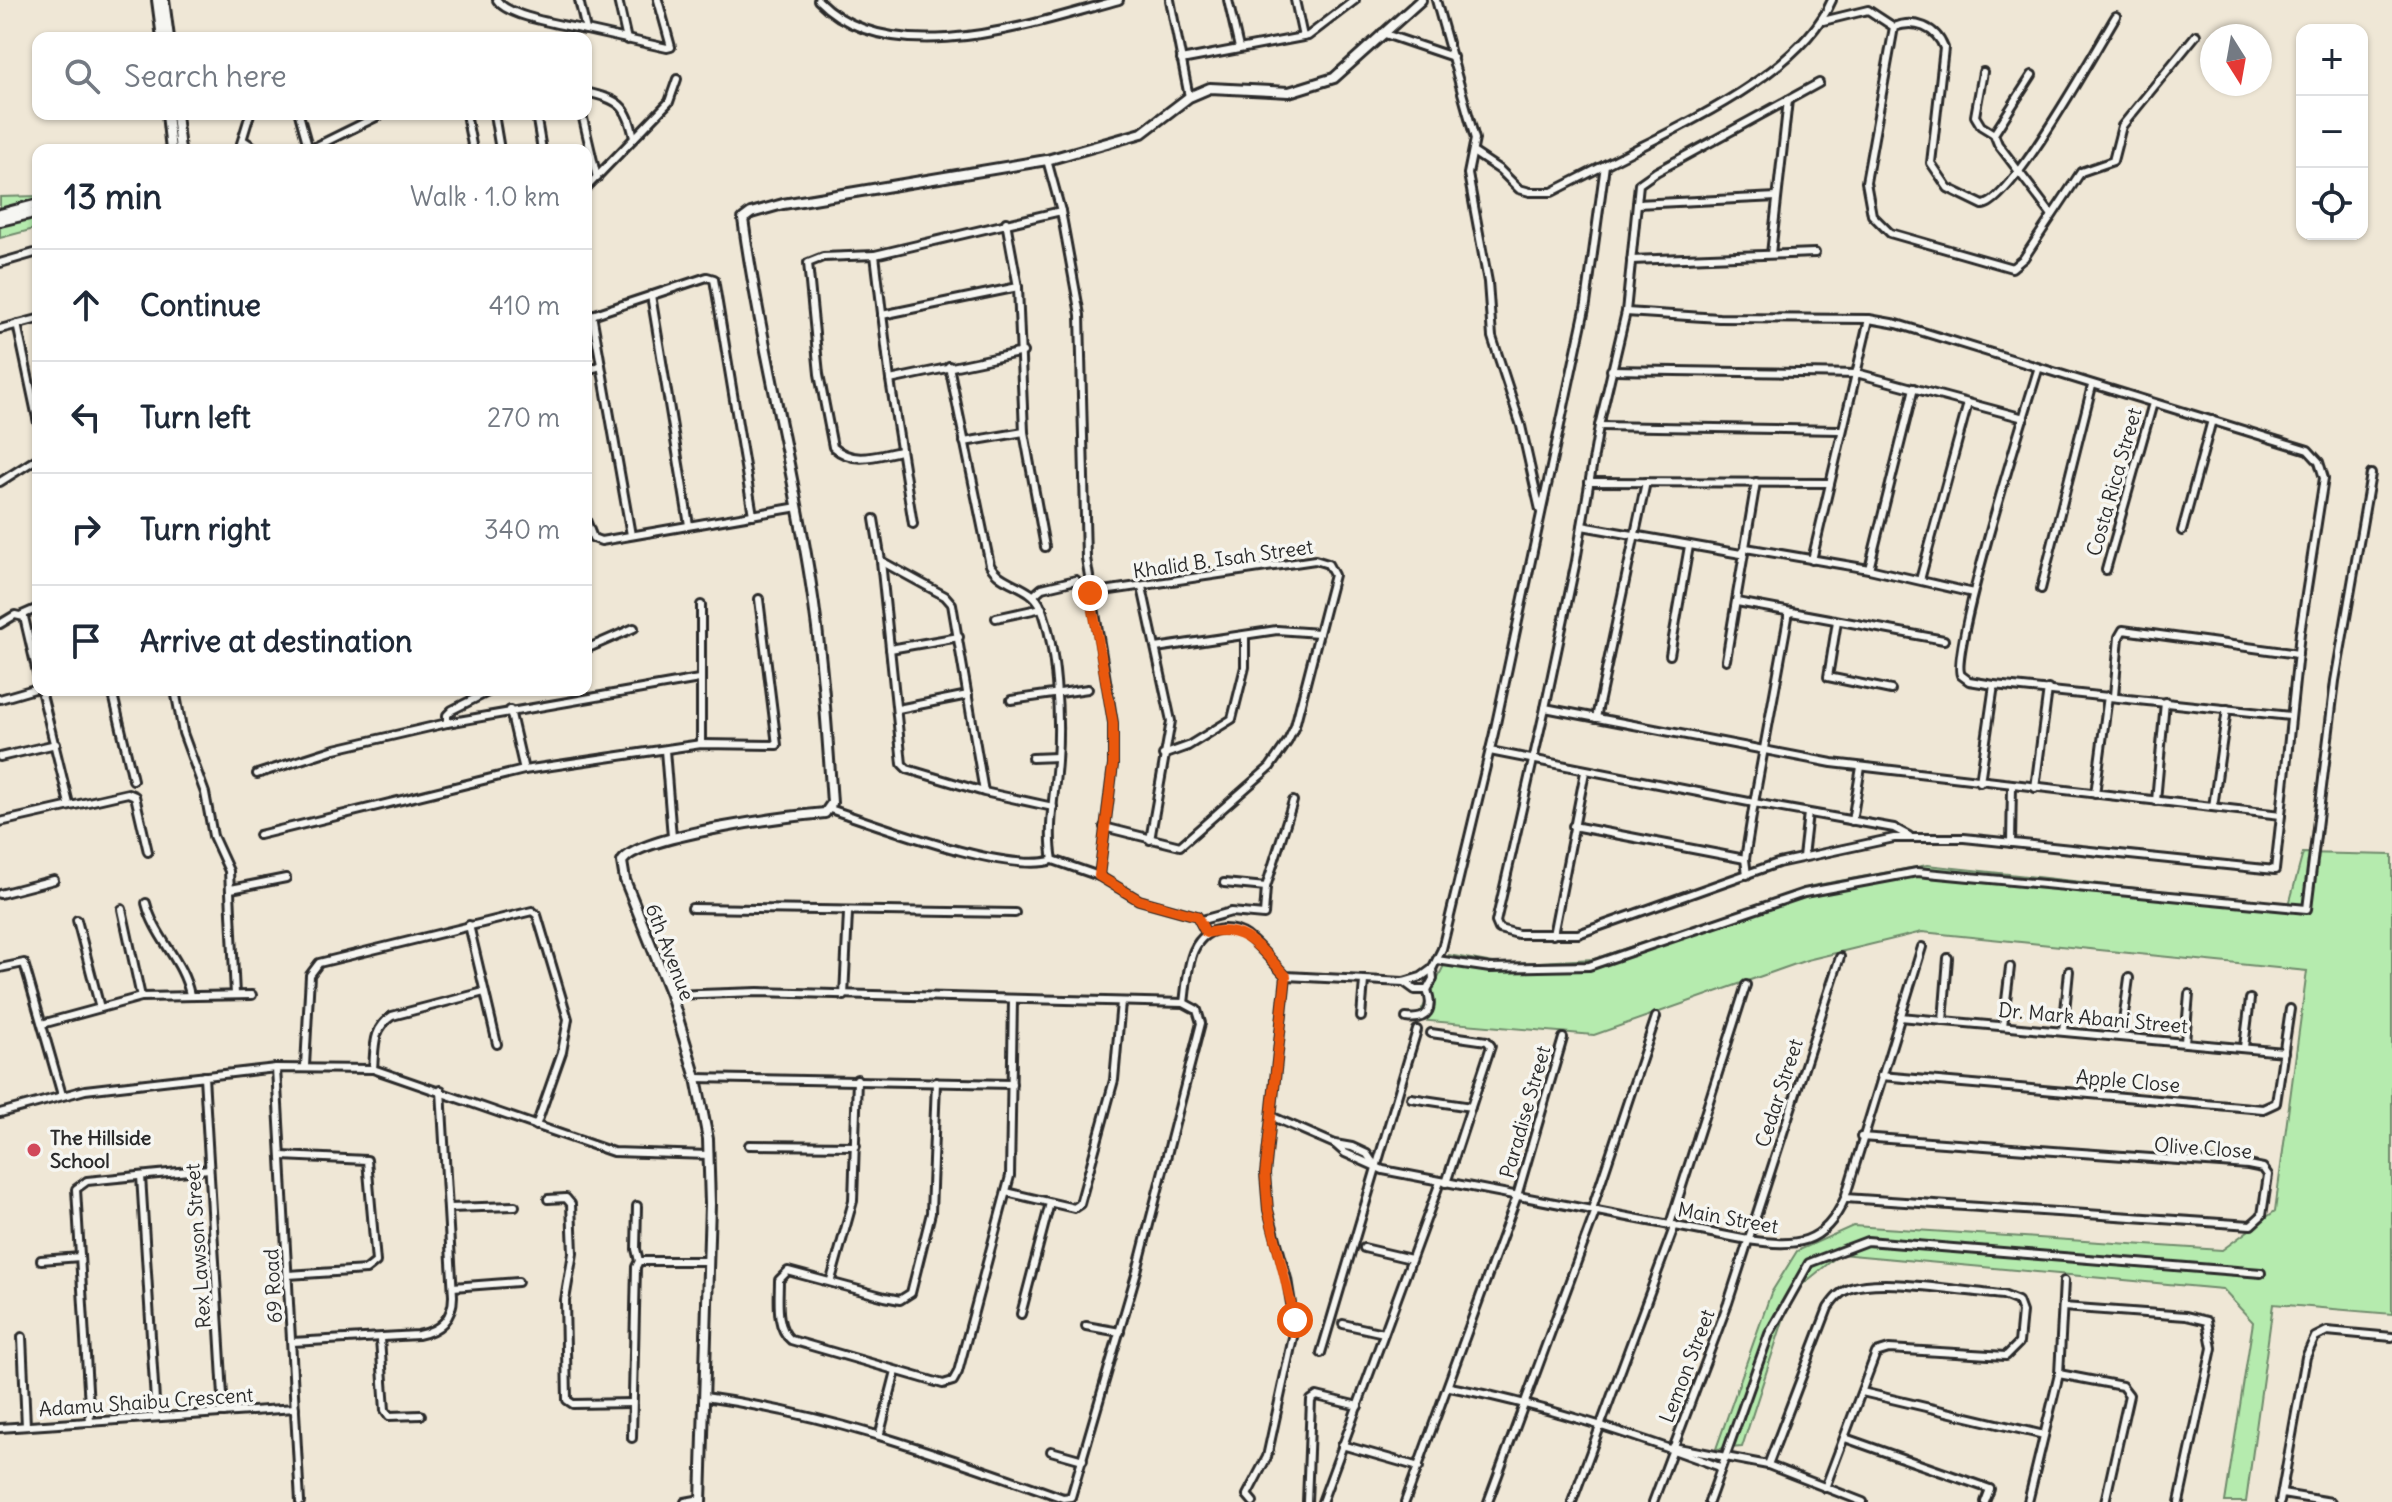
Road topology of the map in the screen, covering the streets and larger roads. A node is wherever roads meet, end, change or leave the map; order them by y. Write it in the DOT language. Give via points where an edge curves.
graph roads {
  1 [pos="157,0"];
  2 [pos="164,0"];
  3 [pos="497,0"];
  4 [pos="579,0"];
  5 [pos="618,0"];
  6 [pos="658,0"];
  7 [pos="818,0"];
  8 [pos="1119,0"];
  9 [pos="1170,0"];
  10 [pos="1228,0"];
  11 [pos="1295,0"];
  12 [pos="1355,0"];
  13 [pos="1421,0"];
  14 [pos="1436,0"];
  15 [pos="1832,0"];
  16 [pos="2116,16"];
  17 [pos="1823,21"];
  18 [pos="1894,27"];
  19 [pos="586,30"];
  20 [pos="161,32"];
  21 [pos="168,32"];
  22 [pos="1382,33"];
  23 [pos="2196,35"];
  24 [pos="1303,37"];
  25 [pos="627,40"];
  26 [pos="1239,48"];
  27 [pos="1453,57"];
  28 [pos="1181,60"];
  29 [pos="1983,72"];
  30 [pos="2032,75"];
  31 [pos="677,79"];
  32 [pos="1819,83"];
  33 [pos="592,94"];
  34 [pos="1189,97"];
  35 [pos="1788,100"];
  36 [pos="168,120"];
  37 [pos="177,120"];
  38 [pos="248,120"];
  39 [pos="301,120"];
  40 [pos="370,120"];
  41 [pos="467,120"];
  42 [pos="495,120"];
  43 [pos="537,120"];
  44 [pos="583,120"];
  45 [pos="1994,134"];
  46 [pos="634,138"];
  47 [pos="243,140"];
  48 [pos="170,144"];
  49 [pos="179,144"];
  50 [pos="241,144"];
  51 [pos="249,144"];
  52 [pos="307,144"];
  53 [pos="321,144"];
  54 [pos="472,144"];
  55 [pos="499,144"];
  56 [pos="541,144"];
  57 [pos="589,144"];
  58 [pos="1473,152"];
  59 [pos="592,157"];
  60 [pos="1047,160"];
  61 [pos="1605,165"];
  62 [pos="2020,170"];
  63 [pos="597,178"];
  64 [pos="592,183"];
  65 [pos="1777,197"];
  66 [pos="1637,204"];
  67 [pos="32,206"];
  68 [pos="1061,211"];
  69 [pos="32,213"];
  70 [pos="0,214"];
  71 [pos="2051,214"];
  72 [pos="0,221"];
  73 [pos="1006,222"];
  74 [pos="1815,253"];
  75 [pos="32,254"];
  76 [pos="1771,254"];
  77 [pos="875,255"];
  78 [pos="1631,260"];
  79 [pos="0,263"];
  80 [pos="1018,287"];
  81 [pos="651,295"];
  82 [pos="1626,312"];
  83 [pos="592,315"];
  84 [pos="882,315"];
  85 [pos="1869,319"];
  86 [pos="32,320"];
  87 [pos="17,324"];
  88 [pos="592,328"];
  89 [pos="0,329"];
  90 [pos="1023,352"];
  91 [pos="601,366"];
  92 [pos="949,366"];
  93 [pos="592,368"];
  94 [pos="1611,370"];
  95 [pos="2038,370"];
  96 [pos="1855,374"];
  97 [pos="32,379"];
  98 [pos="890,380"];
  99 [pos="2092,386"];
  100 [pos="1914,388"];
  101 [pos="1968,403"];
  102 [pos="2153,403"];
  103 [pos="2024,418"];
  104 [pos="2212,420"];
  105 [pos="1599,426"];
  106 [pos="1840,430"];
  107 [pos="1024,432"];
  108 [pos="964,442"];
  109 [pos="900,451"];
  110 [pos="32,462"];
  111 [pos="2371,474"];
  112 [pos="0,482"];
  113 [pos="1589,482"];
  114 [pos="1646,482"];
  115 [pos="1756,482"];
  116 [pos="1828,483"];
  117 [pos="798,507"];
  118 [pos="1541,514"];
  119 [pos="753,515"];
  120 [pos="874,519"];
  121 [pos="913,524"];
  122 [pos="689,525"];
  123 [pos="1582,526"];
  124 [pos="592,531"];
  125 [pos="2182,531"];
  126 [pos="631,535"];
  127 [pos="1636,535"];
  128 [pos="1689,546"];
  129 [pos="1045,547"];
  130 [pos="1746,548"];
  131 [pos="1812,560"];
  132 [pos="881,561"];
  133 [pos="1869,569"];
  134 [pos="2106,570"];
  135 [pos="1076,580"];
  136 [pos="1920,580"];
  137 [pos="1142,587"];
  138 [pos="2041,589"];
  139 [pos="1090,593"];
  140 [pos="1973,593"];
  141 [pos="1034,595"];
  142 [pos="759,599"];
  143 [pos="1737,602"];
  144 [pos="701,605"];
  145 [pos="1042,608"];
  146 [pos="32,611"];
  147 [pos="1789,612"];
  148 [pos="22,615"];
  149 [pos="996,618"];
  150 [pos="1837,621"];
  151 [pos="0,624"];
  152 [pos="634,628"];
  153 [pos="1319,633"];
  154 [pos="1245,635"];
  155 [pos="959,637"];
  156 [pos="1944,640"];
  157 [pos="592,646"];
  158 [pos="1156,648"];
  159 [pos="890,649"];
  160 [pos="32,654"];
  161 [pos="2298,654"];
  162 [pos="1670,655"];
  163 [pos="1726,660"];
  164 [pos="699,679"];
  165 [pos="1994,685"];
  166 [pos="1088,689"];
  167 [pos="2048,689"];
  168 [pos="1891,690"];
  169 [pos="32,691"];
  170 [pos="1056,694"];
  171 [pos="968,695"];
  172 [pos="42,696"];
  173 [pos="113,696"];
  174 [pos="176,696"];
  175 [pos="480,696"];
  176 [pos="2111,696"];
  177 [pos="0,699"];
  178 [pos="1011,700"];
  179 [pos="2165,702"];
  180 [pos="1545,708"];
  181 [pos="898,709"];
  182 [pos="2227,709"];
  183 [pos="510,710"];
  184 [pos="2290,716"];
  185 [pos="1596,718"];
  186 [pos="447,723"];
  187 [pos="56,744"];
  188 [pos="701,744"];
  189 [pos="1764,749"];
  190 [pos="665,750"];
  191 [pos="1490,751"];
  192 [pos="1163,755"];
  193 [pos="0,757"];
  194 [pos="1057,757"];
  195 [pos="1032,758"];
  196 [pos="1533,761"];
  197 [pos="1861,767"];
  198 [pos="524,770"];
  199 [pos="1585,772"];
  200 [pos="257,774"];
  201 [pos="133,780"];
  202 [pos="1980,782"];
  203 [pos="2012,786"];
  204 [pos="2035,788"];
  205 [pos="984,792"];
  206 [pos="2095,794"];
  207 [pos="1293,801"];
  208 [pos="2156,801"];
  209 [pos="1754,803"];
  210 [pos="69,804"];
  211 [pos="1053,807"];
  212 [pos="2213,807"];
  213 [pos="830,809"];
  214 [pos="1808,813"];
  215 [pos="2281,815"];
  216 [pos="1852,821"];
  217 [pos="0,822"];
  218 [pos="1573,826"];
  219 [pos="1104,827"];
  220 [pos="259,835"];
  221 [pos="672,837"];
  222 [pos="1911,837"];
  223 [pos="1150,840"];
  224 [pos="2011,843"];
  225 [pos="148,852"];
  226 [pos="1803,857"];
  227 [pos="1745,859"];
  228 [pos="1053,860"];
  229 [pos="1747,875"];
  230 [pos="1099,876"];
  231 [pos="286,878"];
  232 [pos="54,880"];
  233 [pos="1224,883"];
  234 [pos="1266,887"];
  235 [pos="231,889"];
  236 [pos="0,894"];
  237 [pos="146,903"];
  238 [pos="692,908"];
  239 [pos="122,909"];
  240 [pos="848,913"];
  241 [pos="1015,913"];
  242 [pos="77,920"];
  243 [pos="1202,920"];
  244 [pos="469,925"];
  245 [pos="1206,933"];
  246 [pos="1553,935"];
  247 [pos="1922,947"];
  248 [pos="1840,957"];
  249 [pos="1948,958"];
  250 [pos="1437,960"];
  251 [pos="2010,967"];
  252 [pos="0,968"];
  253 [pos="1432,969"];
  254 [pos="2069,971"];
  255 [pos="1286,976"];
  256 [pos="2129,978"];
  257 [pos="1364,981"];
  258 [pos="1404,982"];
  259 [pos="1746,985"];
  260 [pos="1427,990"];
  261 [pos="484,992"];
  262 [pos="2189,994"];
  263 [pos="190,995"];
  264 [pos="235,995"];
  265 [pos="252,995"];
  266 [pos="671,995"];
  267 [pos="844,996"];
  268 [pos="141,997"];
  269 [pos="2250,999"];
  270 [pos="1013,1000"];
  271 [pos="1121,1002"];
  272 [pos="1184,1003"];
  273 [pos="100,1008"];
  274 [pos="2290,1009"];
  275 [pos="1361,1017"];
  276 [pos="1656,1017"];
  277 [pos="1900,1017"];
  278 [pos="1406,1018"];
  279 [pos="1943,1021"];
  280 [pos="42,1024"];
  281 [pos="2003,1026"];
  282 [pos="1417,1030"];
  283 [pos="2063,1031"];
  284 [pos="1431,1033"];
  285 [pos="2121,1036"];
  286 [pos="1563,1038"];
  287 [pos="2185,1042"];
  288 [pos="497,1044"];
  289 [pos="2244,1047"];
  290 [pos="2284,1052"];
  291 [pos="305,1066"];
  292 [pos="276,1068"];
  293 [pos="373,1069"];
  294 [pos="204,1076"];
  295 [pos="1881,1076"];
  296 [pos="696,1078"];
  297 [pos="857,1079"];
  298 [pos="936,1082"];
  299 [pos="1012,1084"];
  300 [pos="441,1090"];
  301 [pos="62,1095"];
  302 [pos="1411,1098"];
  303 [pos="1471,1107"];
  304 [pos="0,1113"];
  305 [pos="1273,1117"];
  306 [pos="536,1126"];
  307 [pos="1861,1137"];
  308 [pos="749,1145"];
  309 [pos="856,1146"];
  310 [pos="709,1155"];
  311 [pos="282,1156"];
  312 [pos="1375,1168"];
  313 [pos="209,1169"];
  314 [pos="141,1176"];
  315 [pos="1443,1182"];
  316 [pos="1006,1192"];
  317 [pos="1517,1196"];
  318 [pos="1845,1198"];
  319 [pos="548,1199"];
  320 [pos="1050,1203"];
  321 [pos="515,1206"];
  322 [pos="637,1206"];
  323 [pos="449,1208"];
  324 [pos="1594,1210"];
  325 [pos="1672,1224"];
  326 [pos="1748,1240"];
  327 [pos="1364,1248"];
  328 [pos="80,1257"];
  329 [pos="1411,1259"];
  330 [pos="41,1260"];
  331 [pos="639,1261"];
  332 [pos="708,1261"];
  333 [pos="2261,1273"];
  334 [pos="288,1275"];
  335 [pos="831,1280"];
  336 [pos="2064,1281"];
  337 [pos="518,1282"];
  338 [pos="453,1287"];
  339 [pos="2063,1307"];
  340 [pos="1021,1314"];
  341 [pos="1343,1324"];
  342 [pos="1086,1326"];
  343 [pos="1120,1332"];
  344 [pos="1384,1333"];
  345 [pos="22,1337"];
  346 [pos="2392,1337"];
  347 [pos="380,1339"];
  348 [pos="292,1342"];
  349 [pos="1321,1353"];
  350 [pos="896,1371"];
  351 [pos="2059,1374"];
  352 [pos="1450,1387"];
  353 [pos="1862,1392"];
  354 [pos="705,1397"];
  355 [pos="1525,1402"];
  356 [pos="632,1403"];
  357 [pos="1358,1406"];
  358 [pos="295,1408"];
  359 [pos="224,1413"];
  360 [pos="421,1415"];
  361 [pos="156,1417"];
  362 [pos="90,1422"];
  363 [pos="1600,1425"];
  364 [pos="26,1426"];
  365 [pos="0,1428"];
  366 [pos="880,1433"];
  367 [pos="2044,1435"];
  368 [pos="632,1438"];
  369 [pos="1845,1438"];
  370 [pos="1342,1445"];
  371 [pos="1673,1447"];
  372 [pos="1051,1451"];
  373 [pos="1723,1458"];
  374 [pos="1083,1460"];
  375 [pos="1768,1465"];
  376 [pos="1419,1467"];
  377 [pos="1720,1467"];
  378 [pos="1825,1488"];
  379 [pos="1246,1498"];
  380 [pos="2281,1498"];
  381 [pos="701,1501"];
  382 [pos="300,1502"];
  383 [pos="685,1502"];
  384 [pos="1238,1502"];
  385 [pos="1253,1502"];
  386 [pos="1307,1502"];
  387 [pos="1322,1502"];
  388 [pos="1405,1502"];
  389 [pos="1488,1502"];
  390 [pos="1572,1502"];
  391 [pos="1653,1502"];
  392 [pos="1709,1502"];
  393 [pos="1863,1502"];
  394 [pos="1985,1502"];
  395 [pos="2028,1502"];
  396 [pos="2105,1502"];
  397 [pos="2179,1502"];
  398 [pos="2331,1502"];
  1 -- 20 [label="street"];
  2 -- 21 [label="street"];
  3 -- 19 [label="street" via="514,12"];
  4 -- 19 [label="street"];
  5 -- 25 [label="street"];
  6 -- 25 [label="street" via="671,47"];
  7 -- 8 [label="street" via="839,16 885,36 910,39 979,34"];
  9 -- 28 [label="street"];
  10 -- 26 [label="street"];
  11 -- 24 [label="street"];
  12 -- 24 [label="street"];
  13 -- 22 [label="street"];
  14 -- 27 [label="street"];
  15 -- 17 [label="street"];
  16 -- 62 [label="street"];
  17 -- 18 [label="street" via="1868,10"];
  17 -- 61 [label="street" via="1796,53 1766,75"];
  18 -- 62 [label="street" via="1905,23 1932,29 1944,48 1931,153 1940,179 1983,205"];
  18 -- 71 [label="street" via="1866,182 1868,202 1881,227 2012,268"];
  19 -- 25 [label="street"];
  22 -- 27 [label="street"];
  22 -- 34 [label="street" via="1334,78 1289,92 1213,87"];
  23 -- 71 [label="street" via="2122,126 2113,161 2081,172"];
  24 -- 26 [label="street"];
  26 -- 28 [label="street"];
  27 -- 58 [label="street" via="1475,139"];
  28 -- 34 [label="street"];
  29 -- 45 [label="street" via="1975,116"];
  30 -- 45 [label="street"];
  31 -- 46 [label="street" via="669,102"];
  32 -- 35 [label="street"];
  33 -- 46 [label="street" via="621,107"];
  34 -- 60 [label="street" via="1142,133"];
  35 -- 65 [label="street"];
  35 -- 66 [label="street" via="1644,178"];
  36 -- 48 [label="street"];
  37 -- 49 [label="street"];
  38 -- 47 [label="street"];
  39 -- 52 [label="street"];
  40 -- 53 [label="street"];
  41 -- 54 [label="street"];
  42 -- 55 [label="street"];
  43 -- 56 [label="street"];
  44 -- 57 [label="street"];
  45 -- 62 [label="street"];
  46 -- 63 [label="street"];
  47 -- 50 [label="street"];
  47 -- 51 [label="street"];
  58 -- 61 [label="street" via="1530,192 1552,192"];
  58 -- 118 [label="street" via="1468,174 1488,282 1492,337 1521,426"];
  59 -- 63 [label="street"];
  60 -- 68 [label="street"];
  60 -- 117 [label="street" via="783,204 743,219 755,304"];
  61 -- 118 [label="street" via="1586,304"];
  62 -- 71 [label="street"];
  63 -- 64 [label="street"];
  65 -- 66 [label="street"];
  65 -- 76 [label="street"];
  66 -- 78 [label="street"];
  67 -- 70 [label="street"];
  68 -- 73 [label="street"];
  68 -- 139 [label="street" via="1080,315"];
  69 -- 72 [label="street"];
  73 -- 77 [label="street"];
  73 -- 80 [label="street"];
  74 -- 76 [label="street"];
  75 -- 79 [label="street"];
  76 -- 78 [label="street"];
  77 -- 84 [label="street"];
  77 -- 109 [label="street" via="823,257 808,263 819,374 833,447 860,459"];
  78 -- 82 [label="street"];
  80 -- 84 [label="street"];
  80 -- 90 [label="street"];
  81 -- 83 [label="street"];
  81 -- 119 [label="street" via="714,279"];
  81 -- 122 [label="street"];
  82 -- 85 [label="street"];
  82 -- 94 [label="street"];
  84 -- 98 [label="street"];
  85 -- 95 [label="street"];
  85 -- 96 [label="street"];
  86 -- 87 [label="street"];
  87 -- 89 [label="street"];
  87 -- 97 [label="street"];
  88 -- 91 [label="street"];
  90 -- 92 [label="street"];
  90 -- 107 [label="street"];
  91 -- 93 [label="street"];
  91 -- 126 [label="street"];
  92 -- 98 [label="street"];
  92 -- 108 [label="street"];
  94 -- 96 [label="street"];
  94 -- 105 [label="street"];
  95 -- 99 [label="street"];
  95 -- 103 [label="street"];
  96 -- 100 [label="street"];
  96 -- 106 [label="street"];
  98 -- 109 [label="street"];
  99 -- 102 [label="street"];
  99 -- 138 [label="street"];
  100 -- 101 [label="street"];
  100 -- 133 [label="street"];
  101 -- 103 [label="street"];
  101 -- 136 [label="street"];
  102 -- 104 [label="street"];
  102 -- 134 [label="street, Costa Rica Street"];
  103 -- 140 [label="street"];
  104 -- 125 [label="street"];
  104 -- 161 [label="street" via="2308,450 2323,470"];
  105 -- 106 [label="street"];
  105 -- 113 [label="street"];
  106 -- 116 [label="street"];
  107 -- 108 [label="street"];
  107 -- 129 [label="street"];
  108 -- 141 [label="street" via="990,565 1002,579"];
  109 -- 121 [label="street"];
  110 -- 112 [label="street"];
  111 -- 250 [label="street" via="2335,681 2307,909 1917,872 1804,893 1589,966 1490,968"];
  113 -- 114 [label="street"];
  113 -- 123 [label="street"];
  114 -- 115 [label="street"];
  114 -- 127 [label="street"];
  115 -- 116 [label="street"];
  115 -- 130 [label="street"];
  116 -- 131 [label="street"];
  117 -- 119 [label="street"];
  117 -- 213 [label="street" via="822,656"];
  118 -- 191 [label="street"];
  119 -- 122 [label="street"];
  120 -- 132 [label="street"];
  122 -- 126 [label="street"];
  123 -- 127 [label="street"];
  123 -- 180 [label="street"];
  124 -- 126 [label="street" via="597,541"];
  127 -- 128 [label="street"];
  127 -- 185 [label="street"];
  128 -- 130 [label="street" via="1741,554"];
  128 -- 162 [label="street"];
  130 -- 131 [label="street"];
  130 -- 143 [label="street"];
  131 -- 133 [label="street"];
  132 -- 155 [label="street" via="949,599"];
  132 -- 159 [label="street"];
  133 -- 136 [label="street"];
  135 -- 141 [label="street"];
  136 -- 140 [label="street"];
  137 -- 139 [label="street, Khalid B. Isah Street"];
  137 -- 153 [label="street, Khalid B. Isah Street" via="1323,561 1334,575"];
  137 -- 158 [label="street"];
  139 -- 219 [label="street" via="1113,723"];
  140 -- 165 [label="street" via="1958,669 1969,681"];
  141 -- 145 [label="street"];
  142 -- 188 [label="street" via="777,745"];
  143 -- 147 [label="street"];
  143 -- 163 [label="street"];
  144 -- 164 [label="street"];
  145 -- 149 [label="street"];
  145 -- 170 [label="street"];
  146 -- 148 [label="street"];
  147 -- 150 [label="street"];
  147 -- 189 [label="street"];
  148 -- 151 [label="street"];
  148 -- 160 [label="street"];
  150 -- 156 [label="street"];
  150 -- 168 [label="street" via="1828,677"];
  152 -- 157 [label="street"];
  153 -- 154 [label="street" via="1277,630"];
  153 -- 223 [label="street, Khalid B. Isah Street" via="1295,726 1281,754 1186,844"];
  154 -- 158 [label="street"];
  154 -- 192 [label="street" via="1245,667 1232,719"];
  155 -- 159 [label="street"];
  155 -- 171 [label="street"];
  158 -- 192 [label="street" via="1171,721"];
  159 -- 181 [label="street"];
  161 -- 176 [label="street" via="2123,630"];
  161 -- 184 [label="street"];
  164 -- 183 [label="street"];
  164 -- 188 [label="street"];
  165 -- 167 [label="street"];
  165 -- 202 [label="street"];
  166 -- 170 [label="street"];
  167 -- 176 [label="street"];
  167 -- 204 [label="street"];
  169 -- 177 [label="street"];
  170 -- 178 [label="street"];
  170 -- 194 [label="street"];
  171 -- 181 [label="street"];
  171 -- 205 [label="street"];
  172 -- 187 [label="street"];
  173 -- 201 [label="street"];
  174 -- 235 [label="street"];
  175 -- 186 [label="street" via="452,710"];
  176 -- 179 [label="street"];
  176 -- 206 [label="street"];
  179 -- 182 [label="street"];
  179 -- 208 [label="street"];
  180 -- 185 [label="street"];
  180 -- 196 [label="street"];
  181 -- 205 [label="street" via="901,757 907,769"];
  182 -- 184 [label="street"];
  182 -- 212 [label="street"];
  183 -- 186 [label="street"];
  183 -- 198 [label="street"];
  184 -- 215 [label="street"];
  185 -- 189 [label="street"];
  186 -- 200 [label="street"];
  187 -- 193 [label="street"];
  187 -- 210 [label="street"];
  188 -- 190 [label="street"];
  189 -- 197 [label="street"];
  189 -- 209 [label="street"];
  190 -- 198 [label="street"];
  190 -- 221 [label="street"];
  191 -- 196 [label="street"];
  191 -- 250 [label="street"];
  192 -- 223 [label="street"];
  194 -- 195 [label="street"];
  194 -- 211 [label="street"];
  196 -- 199 [label="street"];
  196 -- 246 [label="street" via="1496,922 1505,933"];
  197 -- 202 [label="street"];
  197 -- 216 [label="street"];
  198 -- 220 [label="street"];
  199 -- 209 [label="street"];
  199 -- 218 [label="street"];
  202 -- 203 [label="street"];
  203 -- 204 [label="street"];
  203 -- 224 [label="street"];
  204 -- 206 [label="street"];
  205 -- 211 [label="street"];
  206 -- 208 [label="street"];
  207 -- 234 [label="street"];
  208 -- 212 [label="street"];
  209 -- 214 [label="street"];
  209 -- 227 [label="street"];
  210 -- 217 [label="street"];
  210 -- 225 [label="street" via="123,792 135,796"];
  211 -- 228 [label="street"];
  212 -- 215 [label="street"];
  213 -- 221 [label="street, 6th Avenue"];
  213 -- 228 [label="street, 6th Avenue" via="968,852 1037,865"];
  214 -- 216 [label="street"];
  214 -- 226 [label="street"];
  215 -- 224 [label="street" via="2275,870"];
  216 -- 222 [label="street" via="1894,828"];
  218 -- 227 [label="street"];
  218 -- 246 [label="street"];
  219 -- 223 [label="street, Khalid B. Isah Street"];
  219 -- 230 [label="street"];
  221 -- 266 [label="street, 6th Avenue" via="631,852 622,862"];
  222 -- 224 [label="street"];
  222 -- 226 [label="street"];
  226 -- 229 [label="street"];
  227 -- 229 [label="street"];
  228 -- 230 [label="street"];
  229 -- 246 [label="street" via="1578,934"];
  230 -- 243 [label="street" via="1139,900"];
  231 -- 235 [label="street"];
  232 -- 236 [label="street"];
  233 -- 234 [label="street"];
  234 -- 243 [label="street" via="1266,912 1261,916 1231,912"];
  235 -- 264 [label="street"];
  237 -- 263 [label="street" via="159,937 185,973"];
  238 -- 240 [label="street"];
  239 -- 268 [label="street"];
  240 -- 241 [label="street"];
  240 -- 267 [label="street"];
  242 -- 273 [label="street"];
  243 -- 245 [label="street"];
  244 -- 261 [label="street"];
  244 -- 291 [label="street" via="314,967"];
  244 -- 306 [label="street" via="526,911 537,915 568,1019"];
  245 -- 255 [label="street" via="1243,933"];
  245 -- 272 [label="street" via="1191,955"];
  247 -- 277 [label="street, Main Street"];
  248 -- 326 [label="street, Cedar Street"];
  249 -- 279 [label="street"];
  250 -- 253 [label="street"];
  251 -- 281 [label="street"];
  252 -- 280 [label="street" via="24,963"];
  253 -- 258 [label="street"];
  253 -- 260 [label="street"];
  254 -- 283 [label="street"];
  255 -- 257 [label="street"];
  255 -- 305 [label="street"];
  256 -- 285 [label="street"];
  257 -- 258 [label="street"];
  257 -- 275 [label="street"];
  258 -- 260 [label="street"];
  259 -- 325 [label="street"];
  260 -- 278 [label="street" via="1429,1013 1417,1020"];
  261 -- 288 [label="street"];
  261 -- 293 [label="street" via="381,1023"];
  262 -- 287 [label="street"];
  263 -- 264 [label="street"];
  263 -- 268 [label="street"];
  264 -- 265 [label="street"];
  266 -- 267 [label="street"];
  266 -- 296 [label="street, 6th Avenue"];
  267 -- 270 [label="street"];
  268 -- 273 [label="street"];
  269 -- 289 [label="street"];
  270 -- 271 [label="street"];
  270 -- 299 [label="street"];
  271 -- 272 [label="street"];
  271 -- 320 [label="street" via="1114,1080 1080,1204 1074,1208"];
  272 -- 343 [label="street" via="1200,1016 1199,1042"];
  273 -- 280 [label="street"];
  274 -- 290 [label="street, Apple Close"];
  276 -- 324 [label="street"];
  277 -- 279 [label="street, Dr. Mark Abani Street"];
  277 -- 295 [label="street, Main Street"];
  279 -- 281 [label="street, Dr. Mark Abani Street"];
  280 -- 301 [label="street"];
  281 -- 283 [label="street, Dr. Mark Abani Street"];
  282 -- 312 [label="street"];
  283 -- 285 [label="street, Dr. Mark Abani Street"];
  284 -- 303 [label="street" via="1490,1043"];
  285 -- 287 [label="street, Dr. Mark Abani Street"];
  286 -- 317 [label="street, Paradise Street"];
  287 -- 289 [label="street, Dr. Mark Abani Street"];
  289 -- 290 [label="street, Dr. Mark Abani Street"];
  290 -- 295 [label="street, Apple Close" via="2276,1103 2263,1109"];
  291 -- 292 [label="street"];
  291 -- 293 [label="street"];
  292 -- 294 [label="street"];
  292 -- 311 [label="street, 69 Road"];
  293 -- 300 [label="street"];
  294 -- 301 [label="street"];
  294 -- 313 [label="street, Rex Lawson Street"];
  295 -- 307 [label="street, Main Street"];
  296 -- 297 [label="street"];
  296 -- 310 [label="street, 6th Avenue"];
  297 -- 298 [label="street"];
  297 -- 309 [label="street"];
  298 -- 299 [label="street"];
  298 -- 335 [label="street" via="931,1213 911,1293 900,1300"];
  299 -- 316 [label="street" via="1013,1141"];
  300 -- 306 [label="street"];
  300 -- 323 [label="street"];
  301 -- 304 [label="street"];
  302 -- 303 [label="street"];
  303 -- 315 [label="street"];
  305 -- 312 [label="street, Main Street" via="1367,1154"];
  305 -- 379 [label="street" via="1265,1194 1295,1328 1267,1457"];
  306 -- 310 [label="street" via="613,1152"];
  307 -- 318 [label="street, Main Street"];
  307 -- 318 [label="street, Olive Close" via="2248,1165 2263,1168 2268,1175 2262,1215 2251,1225"];
  308 -- 309 [label="street"];
  309 -- 335 [label="street" via="853,1201"];
  310 -- 332 [label="street, 6th Avenue"];
  311 -- 334 [label="street, 69 Road"];
  311 -- 334 [label="street" via="367,1160 376,1262 366,1270"];
  312 -- 315 [label="street, Main Street"];
  312 -- 349 [label="street"];
  313 -- 314 [label="street"];
  313 -- 359 [label="street, Rex Lawson Street"];
  314 -- 328 [label="street" via="87,1181 76,1189"];
  314 -- 361 [label="street"];
  315 -- 317 [label="street, Main Street"];
  315 -- 329 [label="street"];
  316 -- 320 [label="street"];
  316 -- 350 [label="street" via="956,1377 943,1384"];
  317 -- 324 [label="street, Main Street"];
  317 -- 352 [label="street, Paradise Street"];
  318 -- 326 [label="street, Main Street" via="1835,1221 1803,1242"];
  319 -- 356 [label="street" via="566,1198 571,1204 573,1253 565,1300 567,1400"];
  320 -- 340 [label="street"];
  321 -- 323 [label="street"];
  322 -- 331 [label="street"];
  323 -- 338 [label="street"];
  324 -- 325 [label="street, Main Street"];
  324 -- 355 [label="street"];
  325 -- 326 [label="street, Main Street"];
  325 -- 363 [label="street"];
  326 -- 371 [label="street, Lemon Street"];
  327 -- 329 [label="street"];
  328 -- 330 [label="street"];
  328 -- 362 [label="street"];
  329 -- 344 [label="street"];
  331 -- 332 [label="street"];
  331 -- 356 [label="street"];
  332 -- 354 [label="street, 6th Avenue"];
  333 -- 373 [label="street" via="1867,1241 1809,1263 1769,1334"];
  334 -- 348 [label="street, 69 Road"];
  335 -- 350 [label="street" via="793,1271 781,1275 779,1304 786,1336"];
  336 -- 339 [label="street"];
  337 -- 338 [label="street"];
  338 -- 347 [label="street" via="451,1310 436,1330"];
  339 -- 351 [label="street"];
  339 -- 397 [label="street" via="2207,1321 2212,1348"];
  341 -- 344 [label="street"];
  342 -- 343 [label="street"];
  343 -- 374 [label="street"];
  344 -- 357 [label="street"];
  345 -- 364 [label="street"];
  346 -- 380 [label="street" via="2327,1331 2315,1337 2306,1357"];
  347 -- 348 [label="street"];
  347 -- 360 [label="street" via="386,1413"];
  348 -- 358 [label="street, 69 Road"];
  350 -- 366 [label="street"];
  351 -- 367 [label="street"];
  351 -- 396 [label="street" via="2122,1386 2129,1395"];
  352 -- 355 [label="street"];
  352 -- 376 [label="street, Paradise Street"];
  353 -- 367 [label="street"];
  353 -- 369 [label="street"];
  353 -- 375 [label="street" via="1881,1351 2011,1354 2019,1343 2018,1301 2003,1295 1901,1286 1857,1286 1840,1293 1828,1308"];
  354 -- 366 [label="street"];
  354 -- 381 [label="street, 6th Avenue"];
  355 -- 363 [label="street"];
  355 -- 389 [label="street"];
  356 -- 368 [label="street"];
  357 -- 370 [label="street"];
  357 -- 386 [label="street" via="1317,1396 1311,1400"];
  358 -- 359 [label="street, Adamu Shaibu Crescent"];
  358 -- 382 [label="street, 69 Road"];
  359 -- 361 [label="street, Adamu Shaibu Crescent"];
  361 -- 362 [label="street, Adamu Shaibu Crescent"];
  362 -- 364 [label="street, Adamu Shaibu Crescent"];
  363 -- 371 [label="street"];
  363 -- 390 [label="street"];
  364 -- 365 [label="street, Adamu Shaibu Crescent"];
  366 -- 374 [label="street" via="1063,1498 1074,1494"];
  367 -- 395 [label="street"];
  369 -- 378 [label="street"];
  369 -- 394 [label="street" via="1990,1489"];
  370 -- 376 [label="street"];
  370 -- 387 [label="street"];
  371 -- 373 [label="street"];
  371 -- 377 [label="street"];
  371 -- 391 [label="street, Lemon Street"];
  372 -- 374 [label="street"];
  373 -- 375 [label="street"];
  373 -- 377 [label="street"];
  375 -- 378 [label="street"];
  376 -- 388 [label="street, Paradise Street"];
  377 -- 392 [label="street"];
  378 -- 393 [label="street"];
  379 -- 384 [label="street"];
  379 -- 385 [label="street"];
  380 -- 398 [label="street"];
  381 -- 383 [label="street"];
}
